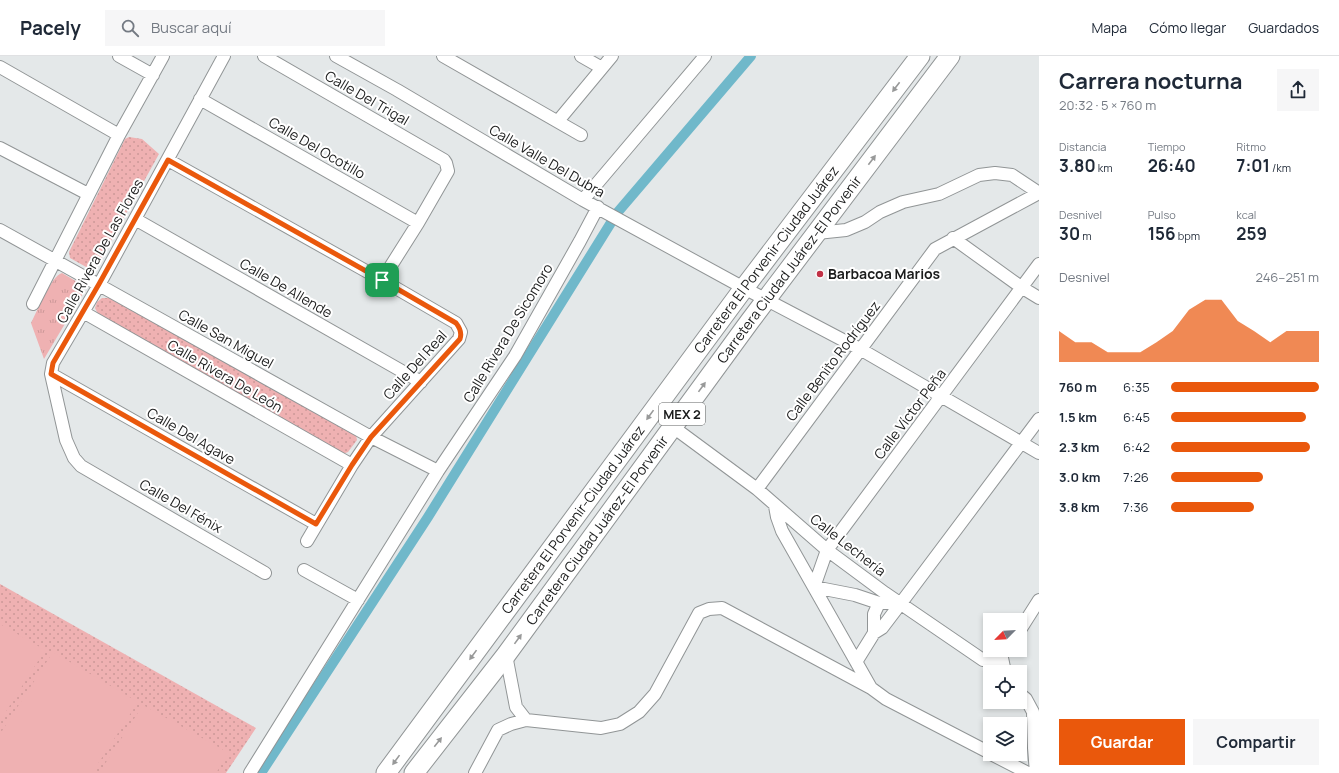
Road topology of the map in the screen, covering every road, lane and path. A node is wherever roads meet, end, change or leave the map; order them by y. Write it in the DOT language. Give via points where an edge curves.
graph roads {
  1 [pos="118,56"];
  2 [pos="163,56"];
  3 [pos="224,56"];
  4 [pos="264,56"];
  5 [pos="336,56"];
  6 [pos="443,56"];
  7 [pos="581,56"];
  8 [pos="612,56"];
  9 [pos="705,56"];
  10 [pos="920,56"];
  11 [pos="950,56"];
  12 [pos="0,67"];
  13 [pos="602,68"];
  14 [pos="153,75"];
  15 [pos="200,99"];
  16 [pos="558,121"];
  17 [pos="119,135"];
  18 [pos="581,135"];
  19 [pos="0,148"];
  20 [pos="168,160"];
  21 [pos="1039,193"];
  22 [pos="88,194"];
  23 [pos="583,200"];
  24 [pos="601,209"];
  25 [pos="135,219"];
  26 [pos="418,223"];
  27 [pos="0,230"];
  28 [pos="817,233"];
  29 [pos="953,238"];
  30 [pos="54,261"];
  31 [pos="1039,264"];
  32 [pos="382,280"];
  33 [pos="99,284"];
  34 [pos="1021,287"];
  35 [pos="744,288"];
  36 [pos="1039,298"];
  37 [pos="766,300"];
  38 [pos="33,304"];
  39 [pos="83,312"];
  40 [pos="860,349"];
  41 [pos="51,374"];
  42 [pos="421,382"];
  43 [pos="942,397"];
  44 [pos="1039,419"];
  45 [pos="673,427"];
  46 [pos="371,437"];
  47 [pos="1021,442"];
  48 [pos="1039,453"];
  49 [pos="352,465"];
  50 [pos="438,471"];
  51 [pos="757,489"];
  52 [pos="775,506"];
  53 [pos="316,524"];
  54 [pos="306,541"];
  55 [pos="827,550"];
  56 [pos="304,570"];
  57 [pos="265,573"];
  58 [pos="814,587"];
  59 [pos="358,600"];
  60 [pos="1039,600"];
  61 [pos="879,603"];
  62 [pos="901,603"];
  63 [pos="1027,619"];
  64 [pos="874,633"];
  65 [pos="506,655"];
  66 [pos="999,657"];
  67 [pos="856,662"];
  68 [pos="871,688"];
  69 [pos="1027,701"];
  70 [pos="526,720"];
  71 [pos="983,750"];
  72 [pos="1001,761"];
  73 [pos="1013,769"];
  74 [pos="250,773"];
  75 [pos="386,773"];
  76 [pos="414,773"];
  77 [pos="475,773"];
  78 [pos="1028,773"];
  79 [pos="1036,773"];
  1 -- 14 [label="street"];
  2 -- 14 [label="street"];
  3 -- 15 [label="street, Calle Rivera De Las Flores"];
  4 -- 26 [label="street, Calle Del Trigal" via="444,160 448,171"];
  5 -- 23 [label="street, Calle Valle Del Dubra"];
  6 -- 16 [label="street"];
  7 -- 13 [label="street"];
  8 -- 13 [label="street"];
  9 -- 23 [label="street"];
  10 -- 35 [label="main road, Carretera El Porvenir-Ciudad Juárez / MEX 2, one-way"];
  28 -- 11 [label="main road, Carretera Ciudad Juárez-El Porvenir / MEX 2, one-way"];
  12 -- 17 [label="street"];
  13 -- 16 [label="street"];
  14 -- 17 [label="street"];
  15 -- 20 [label="street, Calle Rivera De Las Flores"];
  15 -- 26 [label="street, Calle Del Ocotillo"];
  16 -- 18 [label="street"];
  17 -- 22 [label="street"];
  19 -- 22 [label="street"];
  20 -- 25 [label="street, Calle Rivera De Las Flores"];
  20 -- 32 [label="street, Calle Del Real"];
  21 -- 28 [label="street" via="1012,175 979,175 939,194 880,212 846,230"];
  21 -- 29 [label="street, Calle Benito Rodríguez"];
  22 -- 30 [label="street"];
  23 -- 24 [label="street, Calle Valle Del Dubra"];
  24 -- 35 [label="street, Calle Valle Del Dubra"];
  24 -- 50 [label="street, Calle Rivera De Sicomoro" via="515,356"];
  25 -- 33 [label="street, Calle Rivera De Las Flores"];
  25 -- 42 [label="street, Calle De Allende"];
  26 -- 32 [label="street"];
  27 -- 30 [label="street, Calle San Miguel"];
  28 -- 37 [label="main road, Carretera Ciudad Juárez-El Porvenir / MEX 2"];
  29 -- 34 [label="street"];
  29 -- 40 [label="street, Calle Benito Rodríguez" via="935,249"];
  30 -- 33 [label="street, Calle San Miguel"];
  30 -- 38 [label="street"];
  31 -- 34 [label="street, Calle Víctor Peña"];
  32 -- 42 [label="street, Calle Del Real" via="459,327 460,339"];
  33 -- 39 [label="street, Calle Rivera De Las Flores"];
  33 -- 46 [label="street, Calle San Miguel"];
  34 -- 36 [label="street"];
  34 -- 43 [label="street, Calle Víctor Peña"];
  35 -- 37 [label="street, Calle Valle Del Dubra"];
  35 -- 75 [label="main road, Carretera El Porvenir-Ciudad Juárez / MEX 2, one-way"];
  37 -- 40 [label="street, Calle Valle Del Dubra"];
  45 -- 37 [label="main road, Carretera Ciudad Juárez-El Porvenir / MEX 2, one-way"];
  39 -- 41 [label="street, Calle Rivera De Las Flores" via="53,363"];
  39 -- 49 [label="street, Calle Rivera De León"];
  40 -- 43 [label="street, Calle Valle Del Dubra"];
  40 -- 51 [label="street, Calle Benito Rodríguez"];
  41 -- 53 [label="street, Calle Del Agave"];
  41 -- 57 [label="street, Calle Del Fénix" via="66,440 74,458 82,466"];
  42 -- 46 [label="street, Calle Del Real"];
  43 -- 47 [label="street, Calle Valle Del Dubra"];
  43 -- 55 [label="street, Calle Víctor Peña"];
  44 -- 47 [label="street"];
  45 -- 51 [label="street, Calle Lechería"];
  65 -- 45 [label="main road, Carretera Ciudad Juárez-El Porvenir / MEX 2, one-way"];
  46 -- 49 [label="street, Calle Del Real"];
  46 -- 50 [label="street, Calle San Miguel"];
  47 -- 48 [label="street, Calle Valle Del Dubra"];
  47 -- 62 [label="street"];
  49 -- 53 [label="street, Calle Del Real"];
  50 -- 59 [label="street, Calle Rivera De Sicomoro"];
  51 -- 52 [label="street, Calle Lechería"];
  52 -- 55 [label="street, Calle Lechería"];
  52 -- 58 [label="street" via="782,531"];
  53 -- 54 [label="street, Calle Del Real"];
  55 -- 58 [label="street, Calle Víctor Peña"];
  55 -- 62 [label="street, Calle Lechería"];
  56 -- 59 [label="street"];
  58 -- 61 [label="street" via="855,595"];
  58 -- 67 [label="street"];
  59 -- 74 [label="street, Calle Rivera De Sicomoro"];
  60 -- 63 [label="street"];
  61 -- 62 [label="street"];
  61 -- 64 [label="street" via="874,614"];
  62 -- 64 [label="street" via="882,628"];
  62 -- 66 [label="street, Calle Lechería" via="983,660 992,661"];
  64 -- 67 [label="street"];
  65 -- 70 [label="street" via="516,707"];
  76 -- 65 [label="main road, Carretera Ciudad Juárez-El Porvenir / MEX 2, one-way"];
  67 -- 68 [label="street"];
  68 -- 70 [label="street" via="722,608 709,609 699,613 654,694 639,712 620,724 601,728"];
  68 -- 71 [label="street" via="886,699"];
  69 -- 79 [label="street" via="1033,712"];
  70 -- 77 [label="street" via="498,730"];
  72 -- 73 [label="street"];
  73 -- 78 [label="street"];
}
